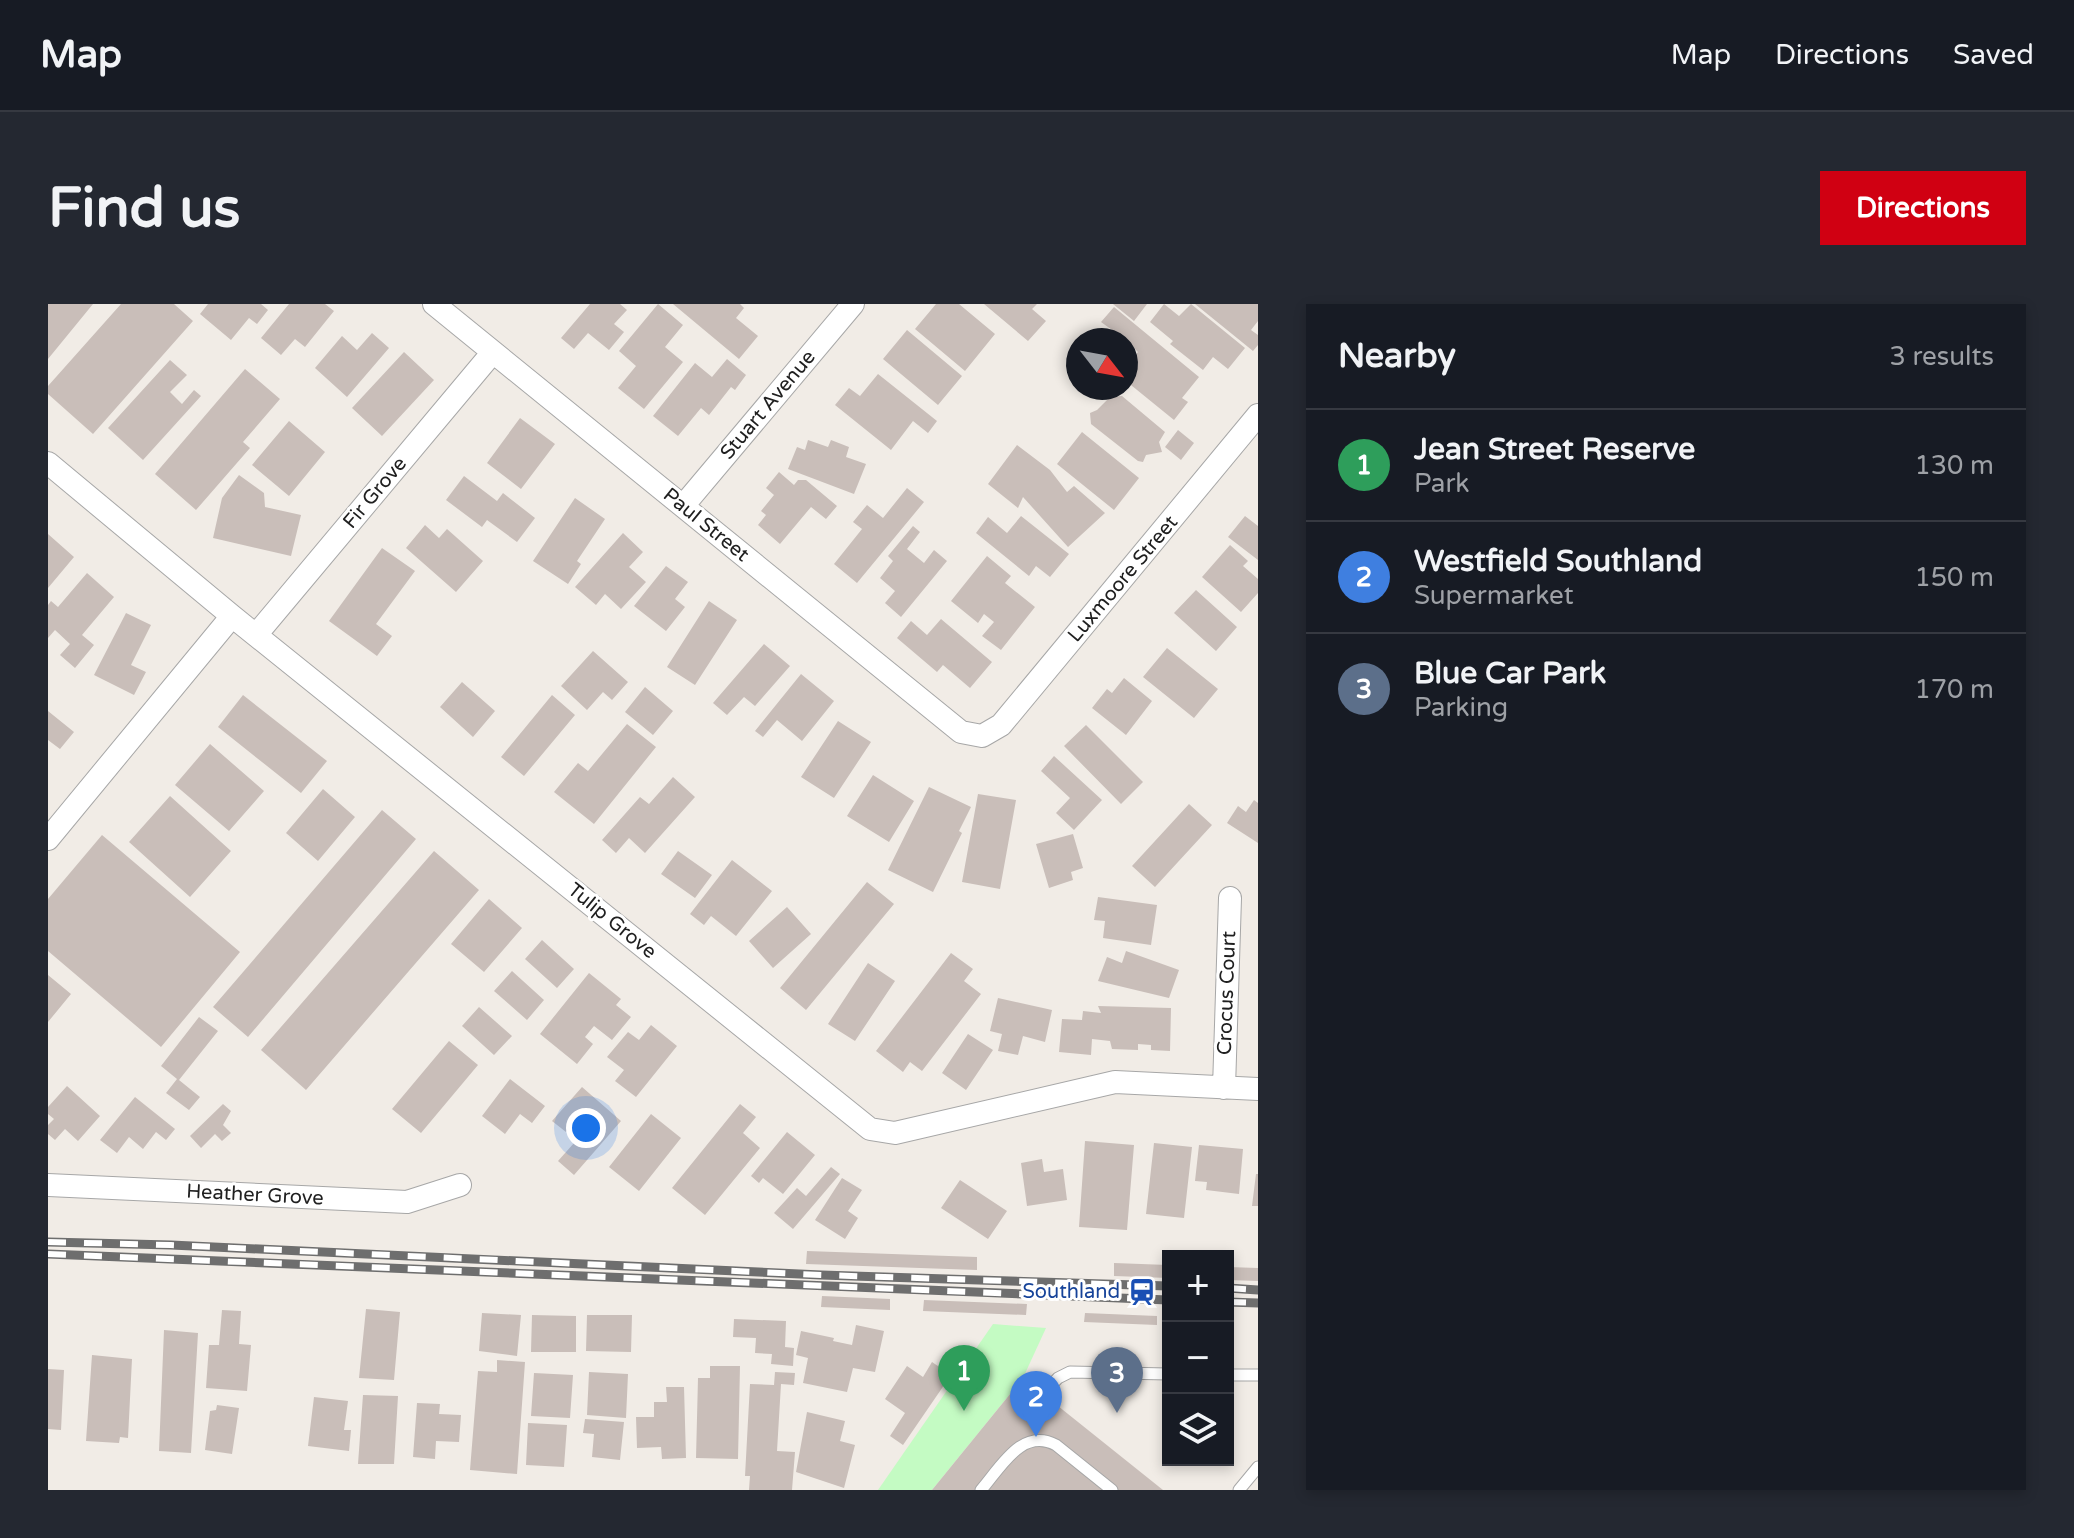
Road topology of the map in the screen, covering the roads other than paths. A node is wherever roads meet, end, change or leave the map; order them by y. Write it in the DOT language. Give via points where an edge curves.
graph roads {
  1 [pos="434,304"];
  2 [pos="853,304"];
  3 [pos="493,352"];
  4 [pos="1258,415"];
  5 [pos="48,463"];
  6 [pos="683,506"];
  7 [pos="232,616"];
  8 [pos="256,635"];
  9 [pos="982,736"];
  10 [pos="48,839"];
  11 [pos="1230,898"];
  12 [pos="1224,1088"];
  13 [pos="1258,1089"];
  14 [pos="48,1185"];
  15 [pos="460,1185"];
  16 [pos="1162,1374"];
  17 [pos="1234,1375"];
  18 [pos="1255,1375"];
  19 [pos="1043,1394"];
  20 [pos="1258,1467"];
  21 [pos="981,1490"];
  22 [pos="1112,1490"];
  23 [pos="1239,1490"];
  1 -- 3 [label="street, Paul Street"];
  2 -- 6 [label="street, Stuart Avenue"];
  3 -- 6 [label="street, Paul Street"];
  3 -- 8 [label="street, Fir Grove"];
  4 -- 9 [label="street, Luxmoore Street" via="1001,725"];
  5 -- 7 [label="street, Tulip Grove"];
  6 -- 9 [label="street, Paul Street" via="961,732"];
  7 -- 8 [label="street, Tulip Grove"];
  7 -- 10 [label="street"];
  8 -- 12 [label="street, Tulip Grove" via="870,1129 895,1133 1115,1082"];
  11 -- 12 [label="street, Crocus Court"];
  12 -- 13 [label="street, Tulip Grove"];
  14 -- 15 [label="street, Heather Grove" via="407,1202"];
  16 -- 19 [label="lane" via="1070,1372"];
  17 -- 18 [label="lane"];
  20 -- 23 [label="lane"];
  21 -- 22 [label="lane" via="1014,1451 1035,1439 1056,1445"];
}
